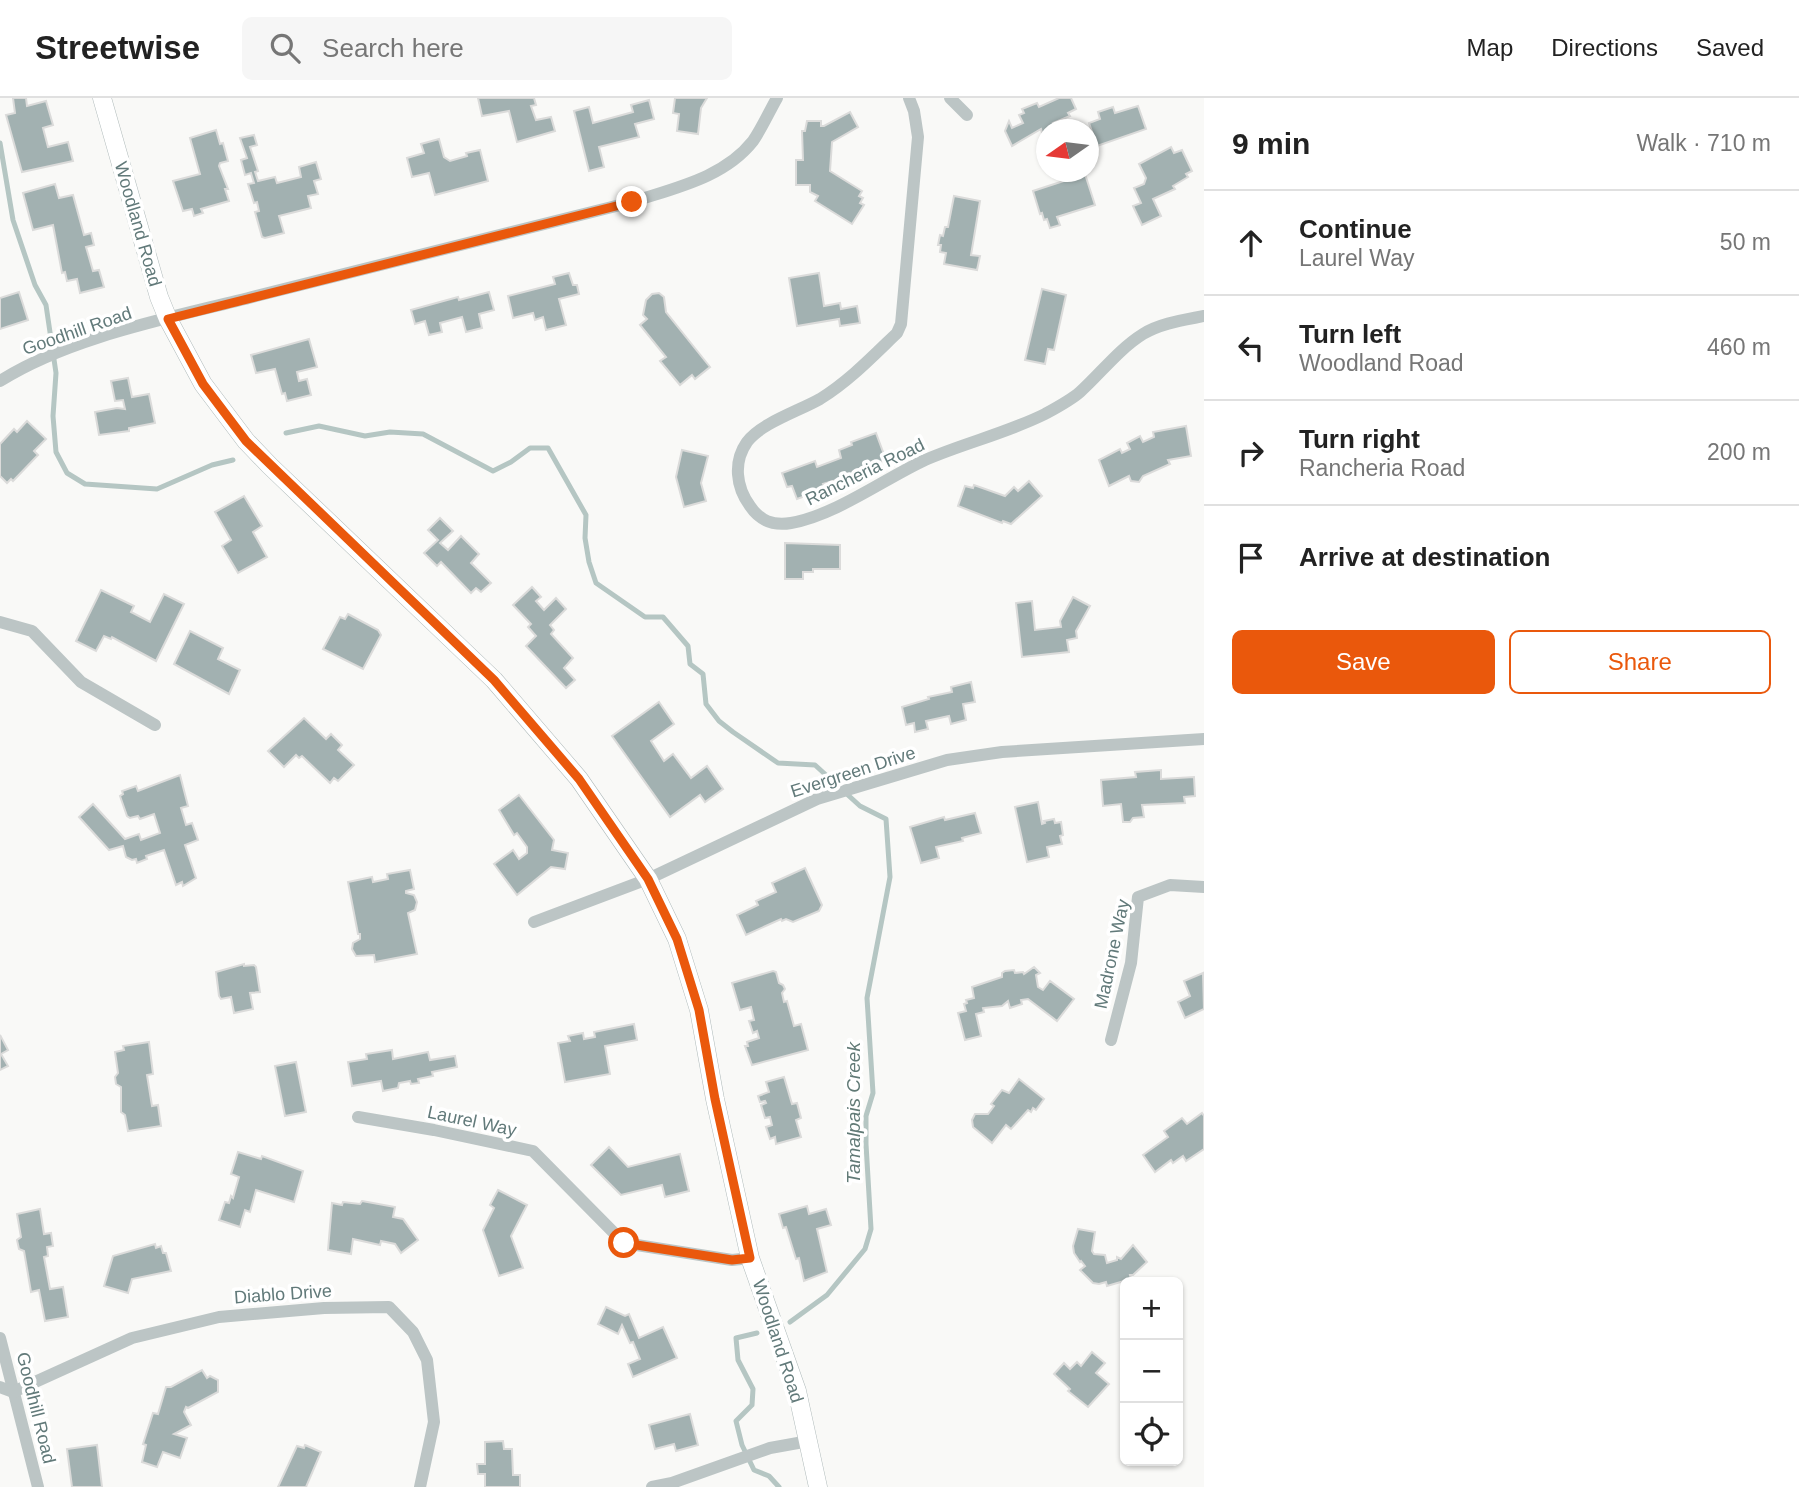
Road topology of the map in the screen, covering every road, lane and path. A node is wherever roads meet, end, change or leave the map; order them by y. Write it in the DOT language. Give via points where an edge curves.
graph roads {
  1 [pos="102,98"];
  2 [pos="777,98"];
  3 [pos="909,98"];
  4 [pos="950,98"];
  5 [pos="967,115"];
  6 [pos="1204,316"];
  7 [pos="168,319"];
  8 [pos="0,381"];
  9 [pos="0,622"];
  10 [pos="155,725"];
  11 [pos="1204,739"];
  12 [pos="648,879"];
  13 [pos="1204,887"];
  14 [pos="534,922"];
  15 [pos="1111,1040"];
  16 [pos="358,1117"];
  17 [pos="750,1258"];
  18 [pos="0,1338"];
  19 [pos="6,1389"];
  20 [pos="809,1441"];
  21 [pos="37,1487"];
  22 [pos="420,1487"];
  23 [pos="652,1487"];
  24 [pos="818,1487"];
  1 -- 7 [label="street, Woodland Road"];
  2 -- 7 [label="street" via="752,142 715,173 699,180 632,202"];
  3 -- 6 [label="street, Rancheria Road" via="918,137 901,324 845,382 747,441 737,466 738,480 746,502 764,521 775,524 807,519 925,461 1044,415 1078,394 1144,333"];
  4 -- 5 [label="street"];
  7 -- 8 [label="street, Goodhill Road" via="46,356"];
  7 -- 12 [label="street, Woodland Road" via="203,384 246,441 494,680 579,779"];
  9 -- 10 [label="street" via="32,631 81,682"];
  11 -- 12 [label="street, Evergreen Drive" via="947,760 817,799"];
  12 -- 14 [label="street, Evergreen Drive"];
  12 -- 17 [label="street, Woodland Road" via="677,939 699,1010"];
  13 -- 15 [label="street, Madrone Way" via="1170,886 1138,897 1131,962"];
  16 -- 17 [label="street, Laurel Way" via="533,1152 624,1243 732,1260"];
  17 -- 20 [label="street, Woodland Road" via="797,1391"];
  18 -- 19 [label="street, Goodhill Road"];
  19 -- 21 [label="street, Goodhill Road"];
  19 -- 22 [label="street, Diablo Drive" via="132,1338 219,1317 388,1307 413,1332 427,1360 434,1422"];
  20 -- 23 [label="street" via="758,1452"];
  20 -- 24 [label="street, Woodland Road"];
}
